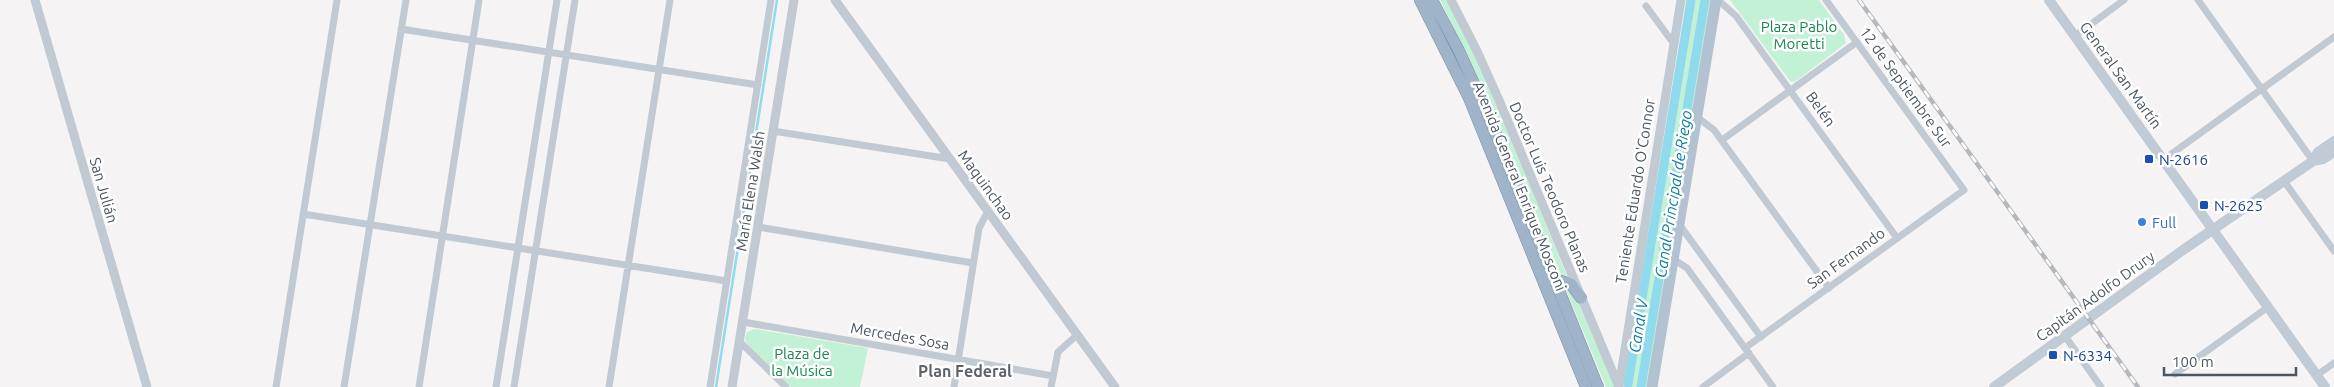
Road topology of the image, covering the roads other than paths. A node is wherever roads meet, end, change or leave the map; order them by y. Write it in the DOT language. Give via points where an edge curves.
graph roads {
  1 [pos="35,0"];
  2 [pos="337,0"];
  3 [pos="406,0"];
  4 [pos="479,0"];
  5 [pos="557,0"];
  6 [pos="575,0"];
  7 [pos="670,0"];
  8 [pos="771,0"];
  9 [pos="794,0"];
  10 [pos="835,0"];
  11 [pos="1420,0"];
  12 [pos="1432,0"];
  13 [pos="1451,0"];
  14 [pos="1682,0"];
  15 [pos="1717,0"];
  16 [pos="1826,0"];
  17 [pos="2049,0"];
  18 [pos="2124,0"];
  19 [pos="2198,0"];
  20 [pos="1646,6"];
  21 [pos="401,29"];
  22 [pos="2075,36"];
  23 [pos="2334,37"];
  24 [pos="473,40"];
  25 [pos="1857,42"];
  26 [pos="1674,44"];
  27 [pos="549,52"];
  28 [pos="566,55"];
  29 [pos="659,70"];
  30 [pos="758,85"];
  31 [pos="2262,89"];
  32 [pos="1790,91"];
  33 [pos="1697,117"];
  34 [pos="773,131"];
  35 [pos="1722,140"];
  36 [pos="2334,141"];
  37 [pos="2334,152"];
  38 [pos="950,159"];
  39 [pos="2163,160"];
  40 [pos="2313,161"];
  41 [pos="2284,181"];
  42 [pos="1964,190"];
  43 [pos="988,211"];
  44 [pos="303,214"];
  45 [pos="370,224"];
  46 [pos="1679,224"];
  47 [pos="758,227"];
  48 [pos="2213,230"];
  49 [pos="442,236"];
  50 [pos="1897,238"];
  51 [pos="518,248"];
  52 [pos="535,250"];
  53 [pos="2334,251"];
  54 [pos="1673,260"];
  55 [pos="973,263"];
  56 [pos="628,265"];
  57 [pos="1554,279"];
  58 [pos="727,281"];
  59 [pos="1829,288"];
  60 [pos="1582,298"];
  61 [pos="2268,307"];
  62 [pos="743,322"];
  63 [pos="1077,334"];
  64 [pos="2065,336"];
  65 [pos="1761,337"];
  66 [pos="740,342"];
  67 [pos="1625,346"];
  68 [pos="1603,349"];
  69 [pos="1747,351"];
  70 [pos="958,360"];
  71 [pos="2334,362"];
  72 [pos="2175,374"];
  73 [pos="2317,375"];
  74 [pos="1053,376"];
  75 [pos="1996,386"];
  76 [pos="147,387"];
  77 [pos="276,387"];
  78 [pos="344,387"];
  79 [pos="419,387"];
  80 [pos="496,387"];
  81 [pos="514,387"];
  82 [pos="609,387"];
  83 [pos="710,387"];
  84 [pos="732,387"];
  85 [pos="786,387"];
  86 [pos="954,387"];
  87 [pos="1051,387"];
  88 [pos="1116,387"];
  89 [pos="1586,387"];
  90 [pos="1598,387"];
  91 [pos="1619,387"];
  92 [pos="1652,387"];
  93 [pos="1702,387"];
  94 [pos="1773,387"];
  95 [pos="2101,387"];
  96 [pos="2325,387"];
  1 -- 76 [label="street, San Julián"];
  2 -- 44 [label="street"];
  3 -- 21 [label="street"];
  4 -- 24 [label="street"];
  5 -- 27 [label="street"];
  6 -- 28 [label="street"];
  7 -- 29 [label="street"];
  8 -- 30 [label="street, María Elena Walsh"];
  9 -- 34 [label="street, María Elena Walsh"];
  10 -- 38 [label="street, Maquinchao"];
  11 -- 89 [label="highway, Avenida General Enrique Mosconi" via="1472,107"];
  12 -- 57 [label="highway, Avenida General Enrique Mosconi" via="1483,104"];
  13 -- 60 [label="street, Doctor Luis Teodoro Planas" via="1499,100"];
  14 -- 26 [label="street, Teniente Eduardo O'Connor"];
  15 -- 32 [label="street, Belén" via="1736,16"];
  15 -- 33 [label="main road"];
  16 -- 25 [label="street, 12 de Septiembre Sur"];
  17 -- 22 [label="main road, General San Martín"];
  18 -- 22 [label="street"];
  19 -- 31 [label="street"];
  20 -- 26 [label="street"];
  21 -- 24 [label="street"];
  21 -- 45 [label="street"];
  22 -- 39 [label="main road, General San Martín"];
  23 -- 31 [label="street"];
  24 -- 27 [label="street"];
  24 -- 49 [label="street"];
  25 -- 32 [label="street"];
  25 -- 42 [label="street, 12 de Septiembre Sur"];
  26 -- 67 [label="street, Teniente Eduardo O'Connor"];
  27 -- 28 [label="street"];
  27 -- 51 [label="street"];
  28 -- 29 [label="street"];
  28 -- 52 [label="street"];
  29 -- 30 [label="street"];
  29 -- 56 [label="street"];
  30 -- 58 [label="street, María Elena Walsh"];
  31 -- 39 [label="street"];
  31 -- 40 [label="street"];
  32 -- 35 [label="street"];
  32 -- 50 [label="street, Belén"];
  33 -- 35 [label="street" via="1711,126"];
  33 -- 46 [label="main road"];
  34 -- 38 [label="street"];
  34 -- 47 [label="street, María Elena Walsh"];
  35 -- 59 [label="street"];
  36 -- 40 [label="main road" via="2318,152"];
  37 -- 40 [label="main road"];
  38 -- 43 [label="street, Maquinchao"];
  39 -- 48 [label="main road, General San Martín"];
  40 -- 41 [label="main road, Capitán Adolfo Drury"];
  41 -- 48 [label="main road, Capitán Adolfo Drury"];
  41 -- 53 [label="street"];
  42 -- 50 [label="street, San Fernando"];
  43 -- 55 [label="street" via="979,226"];
  43 -- 63 [label="street, Maquinchao"];
  44 -- 45 [label="street"];
  44 -- 77 [label="street"];
  45 -- 49 [label="street"];
  45 -- 78 [label="street"];
  46 -- 54 [label="main road"];
  46 -- 65 [label="street"];
  47 -- 55 [label="street"];
  47 -- 62 [label="street, María Elena Walsh"];
  48 -- 61 [label="main road, General San Martín"];
  48 -- 64 [label="main road, Capitán Adolfo Drury"];
  49 -- 51 [label="street"];
  49 -- 79 [label="street"];
  50 -- 59 [label="street, San Fernando"];
  51 -- 52 [label="street"];
  51 -- 80 [label="street"];
  52 -- 56 [label="street"];
  52 -- 81 [label="street"];
  54 -- 69 [label="street" via="1687,268"];
  54 -- 92 [label="main road"];
  55 -- 70 [label="street"];
  56 -- 58 [label="street"];
  56 -- 82 [label="street"];
  57 -- 60 [label="highway" via="1571,284"];
  57 -- 90 [label="highway, Avenida General Enrique Mosconi"];
  58 -- 83 [label="street, María Elena Walsh"];
  59 -- 65 [label="street, San Fernando"];
  60 -- 68 [label="street, Doctor Luis Teodoro Planas"];
  61 -- 72 [label="street"];
  61 -- 73 [label="main road, General San Martín"];
  62 -- 66 [label="street, María Elena Walsh"];
  62 -- 70 [label="street, Mercedes Sosa"];
  63 -- 74 [label="street" via="1058,352"];
  63 -- 88 [label="street, Maquinchao"];
  64 -- 75 [label="main road, Capitán Adolfo Drury"];
  64 -- 95 [label="street"];
  65 -- 69 [label="street, San Fernando"];
  66 -- 84 [label="street, María Elena Walsh"];
  66 -- 85 [label="street"];
  67 -- 68 [label="street" via="1615,354"];
  67 -- 91 [label="street, Teniente Eduardo O'Connor"];
  68 -- 91 [label="street, Doctor Luis Teodoro Planas"];
  69 -- 93 [label="street, San Fernando"];
  69 -- 94 [label="street"];
  70 -- 74 [label="street, Mercedes Sosa"];
  70 -- 86 [label="street"];
  71 -- 73 [label="street"];
  73 -- 96 [label="main road, General San Martín"];
  74 -- 87 [label="street"];
}
